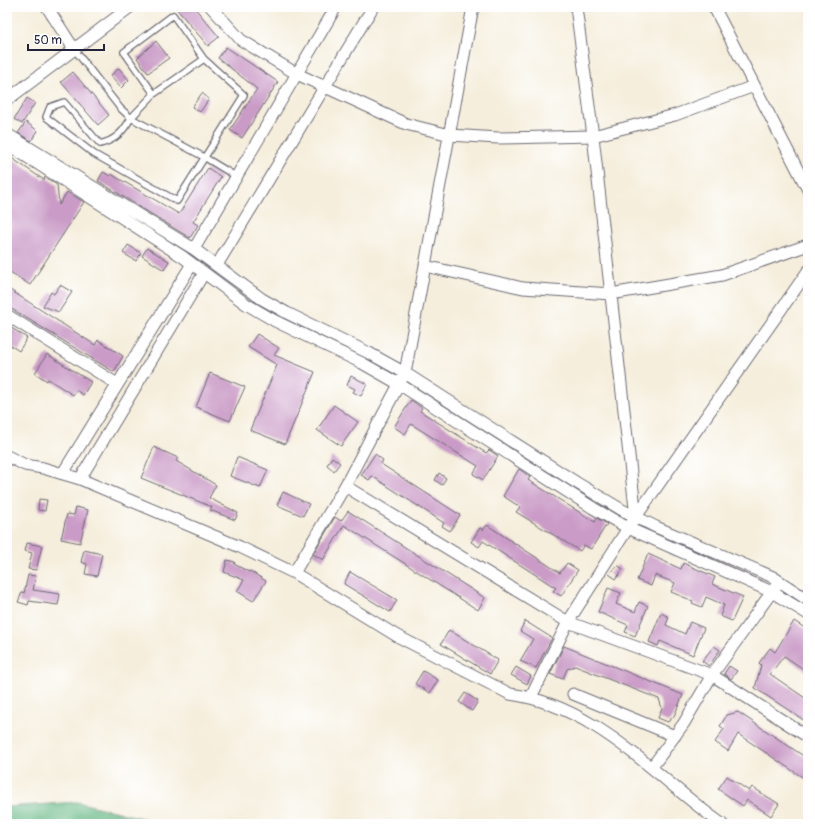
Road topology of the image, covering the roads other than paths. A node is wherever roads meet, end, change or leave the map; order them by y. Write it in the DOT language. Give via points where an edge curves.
graph roads {
  1 [pos="47,7"];
  2 [pos="130,7"];
  3 [pos="211,7"];
  4 [pos="336,7"];
  5 [pos="373,7"];
  6 [pos="473,7"];
  7 [pos="576,7"];
  8 [pos="714,7"];
  9 [pos="74,49"];
  10 [pos="204,59"];
  11 [pos="297,74"];
  12 [pos="325,86"];
  13 [pos="754,86"];
  14 [pos="154,94"];
  15 [pos="7,100"];
  16 [pos="131,118"];
  17 [pos="7,134"];
  18 [pos="450,135"];
  19 [pos="593,136"];
  20 [pos="7,144"];
  21 [pos="204,157"];
  22 [pos="237,177"];
  23 [pos="808,190"];
  24 [pos="808,245"];
  25 [pos="194,250"];
  26 [pos="192,264"];
  27 [pos="217,265"];
  28 [pos="425,266"];
  29 [pos="808,271"];
  30 [pos="204,273"];
  31 [pos="611,294"];
  32 [pos="7,315"];
  33 [pos="405,373"];
  34 [pos="117,384"];
  35 [pos="398,384"];
  36 [pos="7,456"];
  37 [pos="63,473"];
  38 [pos="80,479"];
  39 [pos="345,486"];
  40 [pos="636,517"];
  41 [pos="628,528"];
  42 [pos="294,574"];
  43 [pos="780,581"];
  44 [pos="772,592"];
  45 [pos="808,600"];
  46 [pos="808,614"];
  47 [pos="568,622"];
  48 [pos="712,675"];
  49 [pos="573,694"];
  50 [pos="531,697"];
  51 [pos="675,736"];
  52 [pos="808,737"];
  53 [pos="652,768"];
  54 [pos="722,824"];
  1 -- 9 [label="street"];
  2 -- 9 [label="street"];
  3 -- 11 [label="street" via="241,40"];
  4 -- 11 [label="street"];
  5 -- 12 [label="street"];
  6 -- 18 [label="street"];
  7 -- 19 [label="street"];
  8 -- 13 [label="street"];
  9 -- 15 [label="street"];
  9 -- 16 [label="lane" via="120,108"];
  10 -- 14 [label="lane"];
  10 -- 14 [label="lane" via="173,15 124,52"];
  10 -- 21 [label="lane" via="244,95"];
  11 -- 12 [label="street"];
  11 -- 22 [label="street"];
  12 -- 18 [label="street" via="406,124"];
  12 -- 27 [label="street"];
  13 -- 19 [label="street" via="675,115"];
  13 -- 23 [label="street"];
  14 -- 16 [label="lane"];
  16 -- 21 [label="lane"];
  16 -- 21 [label="lane" via="124,131 112,141 100,144 64,102 50,107 46,117 94,154 177,201"];
  17 -- 25 [label="street"];
  18 -- 19 [label="street" via="498,138"];
  18 -- 28 [label="street"];
  19 -- 31 [label="street"];
  20 -- 26 [label="street"];
  21 -- 22 [label="lane"];
  22 -- 25 [label="street"];
  24 -- 31 [label="street" via="722,275"];
  25 -- 27 [label="street"];
  26 -- 30 [label="street"];
  26 -- 34 [label="street"];
  27 -- 33 [label="street" via="262,299"];
  28 -- 31 [label="street" via="523,288"];
  28 -- 33 [label="street"];
  29 -- 40 [label="street"];
  30 -- 35 [label="street" via="246,304 275,321 362,363"];
  30 -- 38 [label="street"];
  31 -- 40 [label="street"];
  32 -- 34 [label="street"];
  33 -- 35 [label="street"];
  33 -- 40 [label="street" via="577,483"];
  34 -- 37 [label="street"];
  35 -- 39 [label="street"];
  35 -- 41 [label="street"];
  36 -- 37 [label="street" via="26,465"];
  37 -- 38 [label="street"];
  38 -- 42 [label="street" via="240,547"];
  39 -- 42 [label="street"];
  39 -- 47 [label="street"];
  40 -- 41 [label="street"];
  40 -- 43 [label="street"];
  41 -- 44 [label="street"];
  41 -- 47 [label="street"];
  42 -- 50 [label="street" via="397,636 510,694"];
  43 -- 44 [label="street"];
  43 -- 45 [label="street"];
  44 -- 46 [label="street"];
  44 -- 48 [label="street"];
  47 -- 48 [label="street"];
  47 -- 50 [label="street"];
  48 -- 51 [label="street"];
  48 -- 52 [label="street"];
  49 -- 51 [label="street"];
  50 -- 53 [label="street" via="552,703 592,723"];
  51 -- 53 [label="street"];
  53 -- 54 [label="street" via="695,805"];
}
